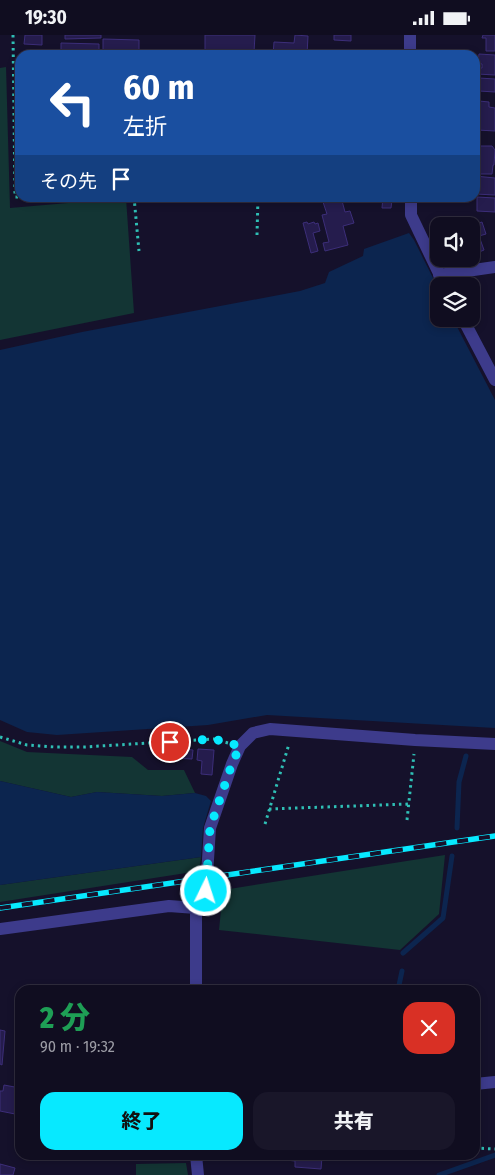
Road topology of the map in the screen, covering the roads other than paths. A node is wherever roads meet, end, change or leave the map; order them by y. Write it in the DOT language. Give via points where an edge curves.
graph roads {
  1 [pos="410,35"];
  2 [pos="410,50"];
  3 [pos="411,202"];
  4 [pos="495,267"];
  5 [pos="440,277"];
  6 [pos="457,277"];
  7 [pos="467,327"];
  8 [pos="495,379"];
  9 [pos="495,744"];
  10 [pos="196,908"];
  11 [pos="0,929"];
  12 [pos="196,985"];
  13 [pos="495,1082"];
  14 [pos="480,1084"];
  15 [pos="196,1160"];
  16 [pos="198,1175"];
  1 -- 2 [label="street"];
  3 -- 5 [label="street" via="411,215"];
  4 -- 6 [label="street"];
  7 -- 8 [label="street"];
  9 -- 10 [label="street" via="270,729 253,733 240,746 210,828 206,891"];
  10 -- 11 [label="street" via="169,906"];
  10 -- 12 [label="street"];
  13 -- 14 [label="street"];
  15 -- 16 [label="street"];
}
